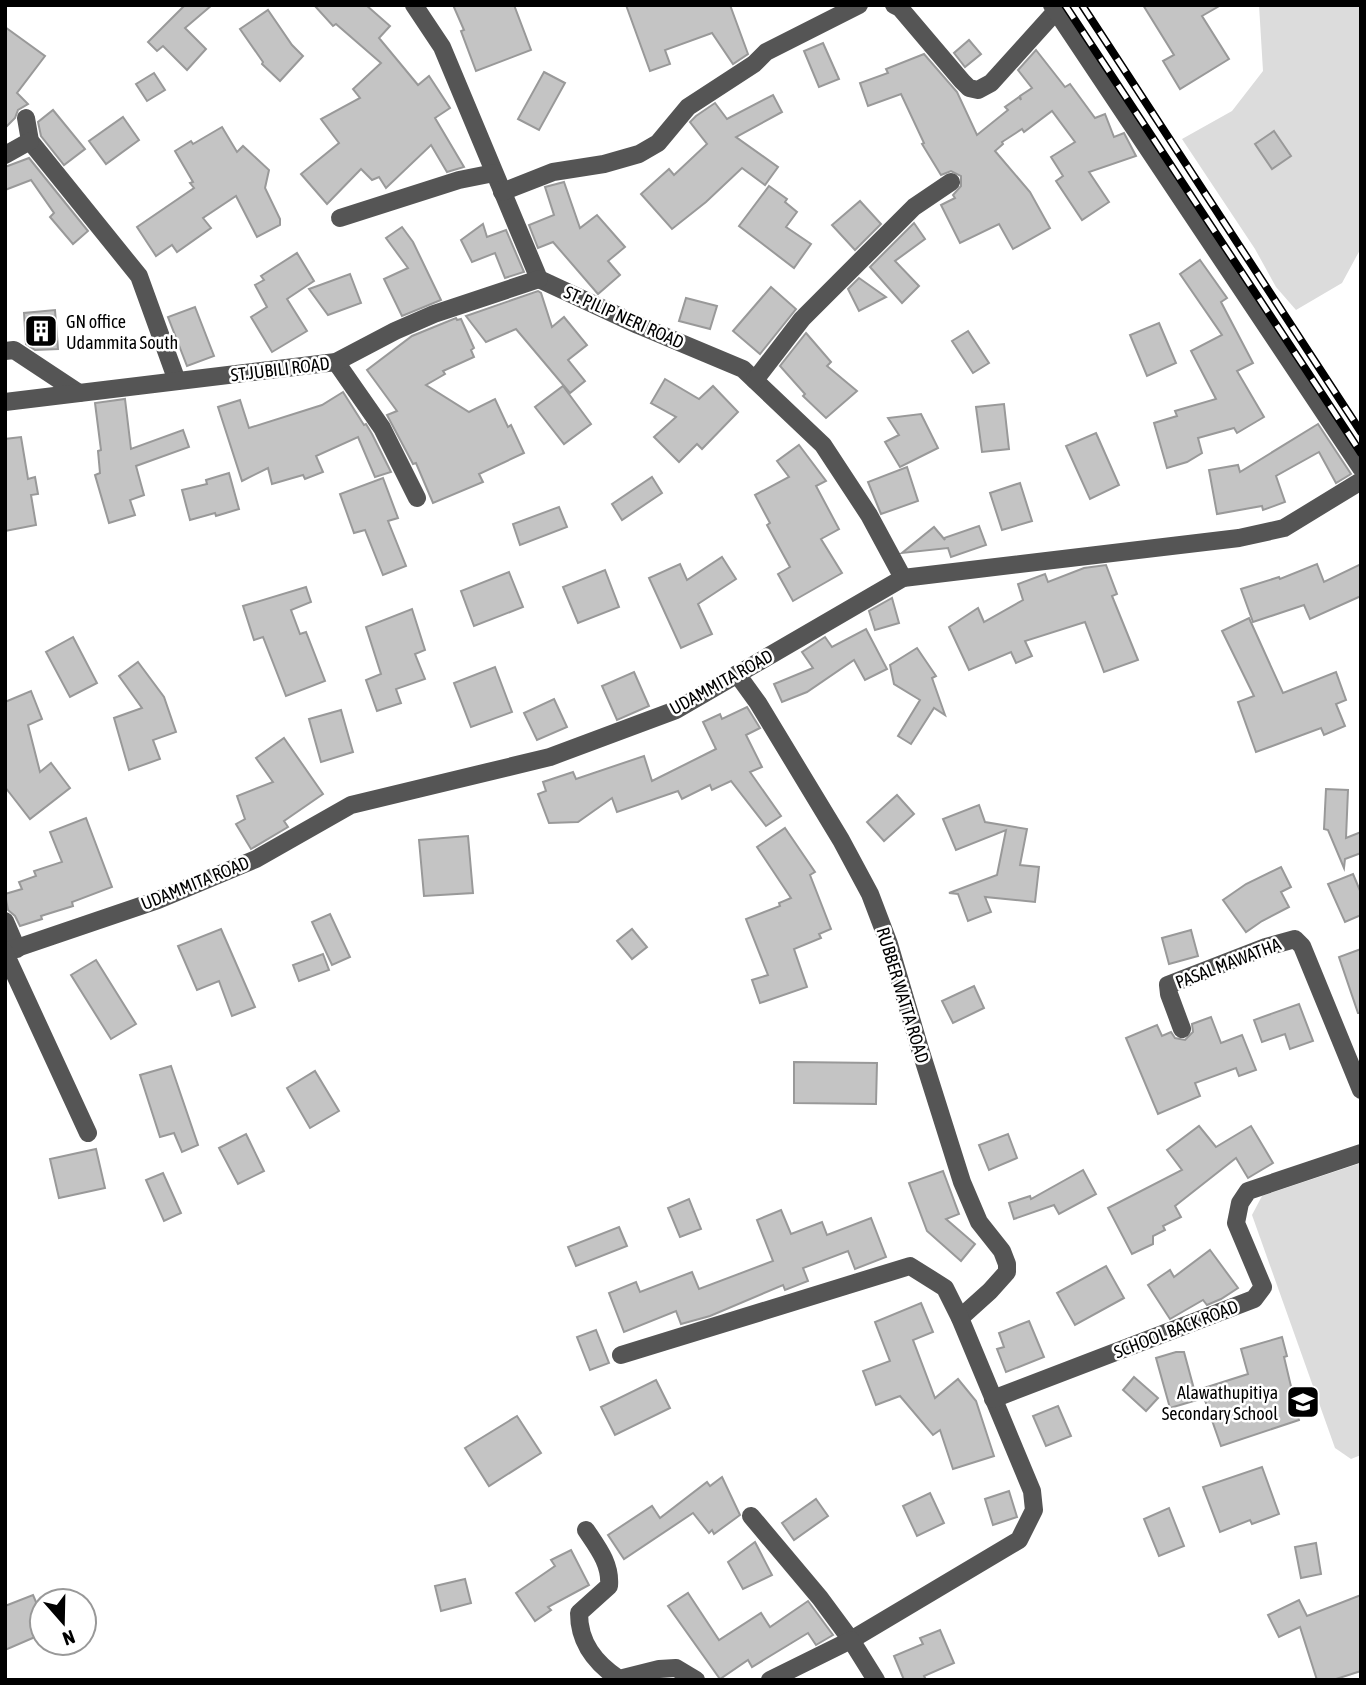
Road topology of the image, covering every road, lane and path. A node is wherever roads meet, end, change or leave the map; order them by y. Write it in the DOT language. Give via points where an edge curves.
graph roads {
  1 [pos="414,5"];
  2 [pos="859,5"];
  3 [pos="894,5"];
  4 [pos="1054,8"];
  5 [pos="26,118"];
  6 [pos="30,141"];
  7 [pos="5,155"];
  8 [pos="494,173"];
  9 [pos="951,182"];
  10 [pos="502,192"];
  11 [pos="340,218"];
  12 [pos="539,279"];
  13 [pos="5,352"];
  14 [pos="336,362"];
  15 [pos="755,380"];
  16 [pos="177,381"];
  17 [pos="79,393"];
  18 [pos="5,402"];
  19 [pos="1361,468"];
  20 [pos="1361,481"];
  21 [pos="417,498"];
  22 [pos="903,578"];
  23 [pos="737,674"];
  24 [pos="5,921"];
  25 [pos="9,951"];
  26 [pos="1182,1030"];
  27 [pos="1361,1090"];
  28 [pos="88,1133"];
  29 [pos="1361,1153"];
  30 [pos="960,1318"];
  31 [pos="621,1355"];
  32 [pos="993,1399"];
  33 [pos="751,1516"];
  34 [pos="586,1530"];
  35 [pos="851,1640"];
  36 [pos="696,1680"];
  37 [pos="770,1680"];
  38 [pos="876,1680"];
  1 -- 8 [label="street" via="442,47"];
  2 -- 10 [label="street" via="766,52 688,107 658,143 639,154 553,172"];
  3 -- 4 [label="street" via="961,81 978,90 991,83"];
  4 -- 19 [label="street"];
  5 -- 6 [label="street"];
  6 -- 7 [label="street"];
  6 -- 16 [label="street" via="139,276"];
  8 -- 10 [label="street"];
  8 -- 11 [label="street"];
  9 -- 15 [label="street" via="914,207 802,319"];
  10 -- 12 [label="street"];
  12 -- 14 [label="street, ST.JUBILI ROAD" via="434,314"];
  12 -- 15 [label="street, ST. PILIP NERI ROAD" via="743,369"];
  13 -- 17 [label="street" via="14,350"];
  14 -- 16 [label="street, ST.JUBILI ROAD"];
  14 -- 21 [label="street" via="382,428"];
  15 -- 22 [label="street, ST. PILIP NERI ROAD" via="823,445"];
  16 -- 17 [label="street, ST.JUBILI ROAD"];
  17 -- 18 [label="street, ST.JUBILI ROAD"];
  20 -- 22 [label="street, UDAMMITA ROAD" via="1283,528 1239,538"];
  22 -- 23 [label="street, UDAMMITA ROAD"];
  23 -- 25 [label="street, UDAMMITA ROAD" via="676,710 550,757 351,805 256,859 158,900"];
  23 -- 30 [label="street, RUBBER WATTA ROAD" via="841,839 870,894 962,1182 979,1222 1007,1264 1007,1272"];
  24 -- 25 [label="street"];
  25 -- 28 [label="street"];
  26 -- 27 [label="street, PASAL MAWATHA" via="1168,985 1295,939 1302,946"];
  29 -- 32 [label="street, SCHOOL BACK ROAD" via="1248,1191 1236,1223 1263,1287 1254,1299"];
  30 -- 31 [label="street" via="945,1288 910,1266"];
  30 -- 32 [label="street"];
  32 -- 35 [label="street" via="1032,1491 1034,1510 1019,1540"];
  33 -- 35 [label="street"];
  34 -- 36 [label="street" via="610,1573 609,1586 579,1613 579,1629 590,1653 619,1679 677,1668"];
  35 -- 37 [label="street"];
  35 -- 38 [label="street"];
}
